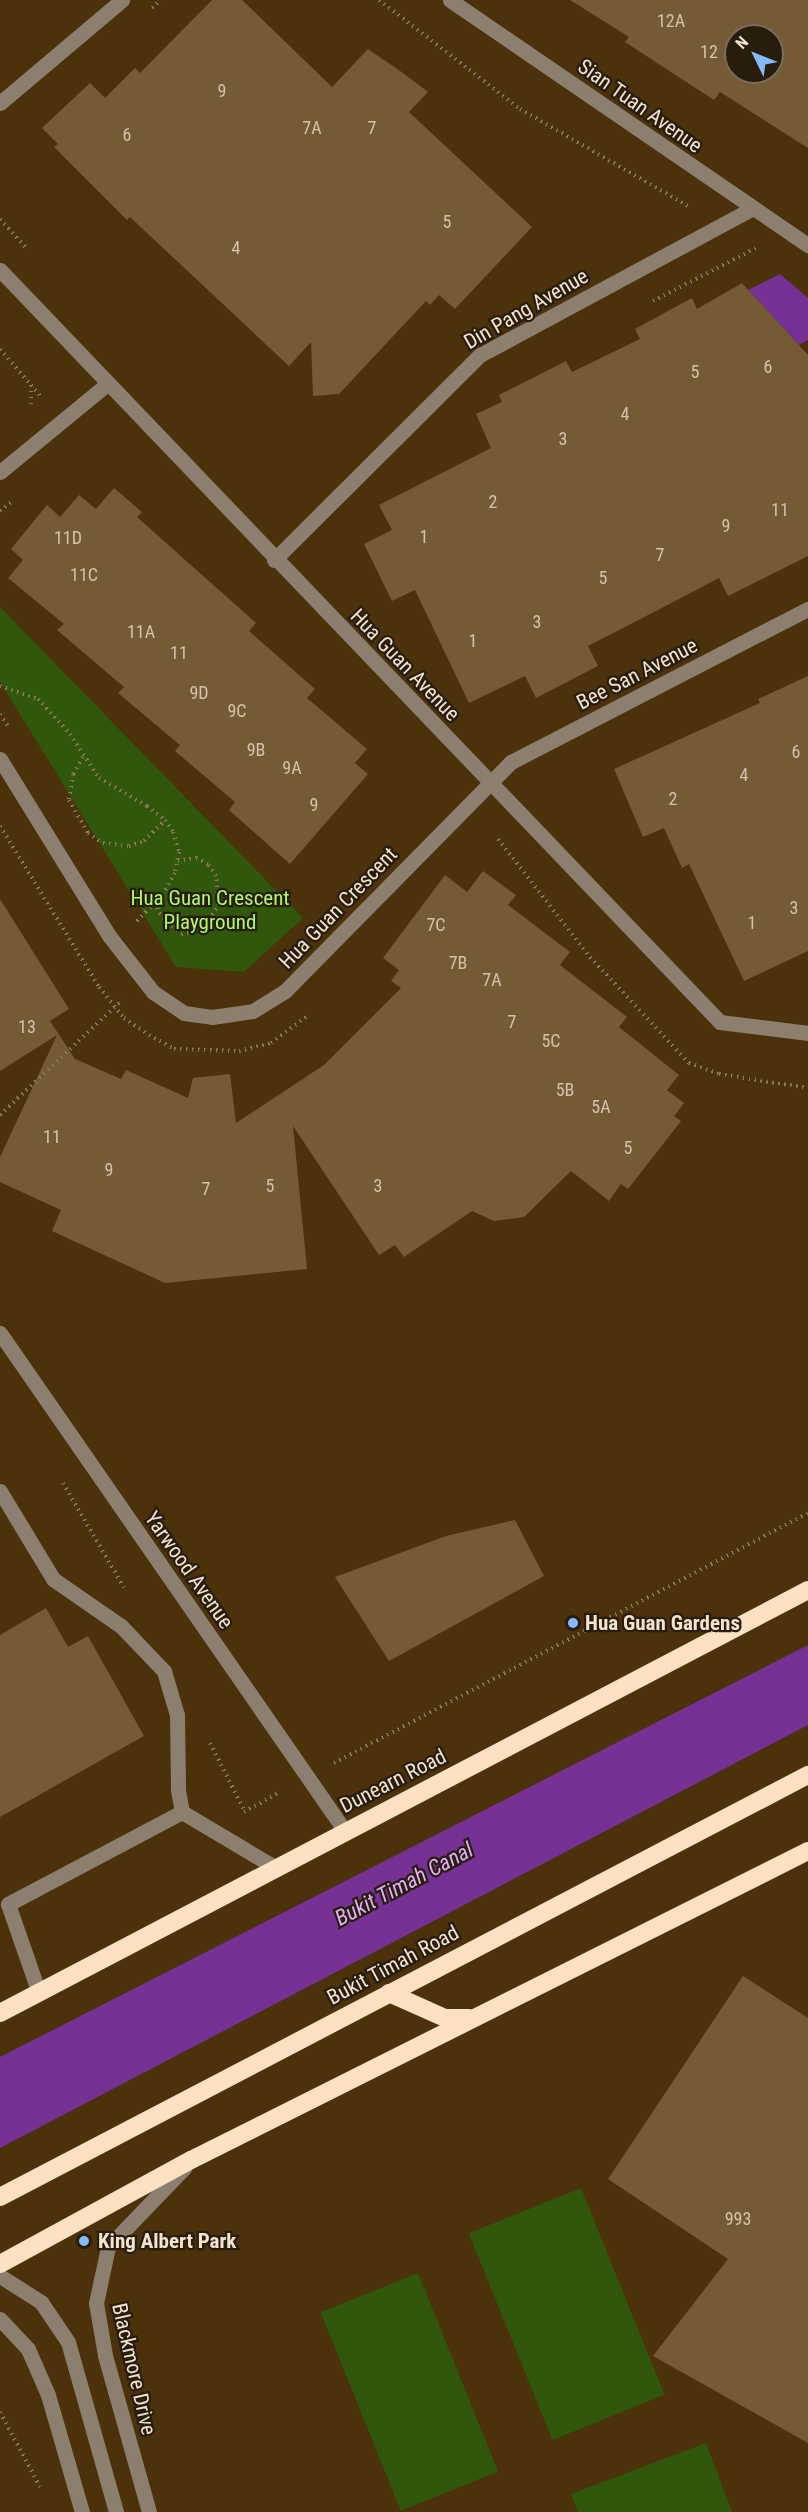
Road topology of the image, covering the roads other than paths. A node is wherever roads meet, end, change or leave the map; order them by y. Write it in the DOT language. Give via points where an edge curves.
graph roads {
  1 [pos="122,0"];
  2 [pos="450,0"];
  3 [pos="0,103"];
  4 [pos="751,209"];
  5 [pos="808,245"];
  6 [pos="0,270"];
  7 [pos="106,385"];
  8 [pos="0,472"];
  9 [pos="274,560"];
  10 [pos="808,609"];
  11 [pos="0,759"];
  12 [pos="489,782"];
  13 [pos="808,1034"];
  14 [pos="0,1333"];
  15 [pos="0,1491"];
  16 [pos="808,1590"];
  17 [pos="808,1775"];
  18 [pos="182,1812"];
  19 [pos="345,1831"];
  20 [pos="808,1851"];
  21 [pos="276,1868"];
  22 [pos="39,1993"];
  23 [pos="389,1993"];
  24 [pos="1,2009"];
  25 [pos="474,2018"];
  26 [pos="191,2160"];
  27 [pos="0,2197"];
  28 [pos="0,2264"];
  29 [pos="0,2276"];
  30 [pos="0,2319"];
  31 [pos="82,2512"];
  32 [pos="116,2512"];
  33 [pos="149,2512"];
  1 -- 3 [label="street"];
  2 -- 4 [label="street, Sian Tuan Avenue"];
  4 -- 5 [label="street, Sian Tuan Avenue"];
  4 -- 9 [label="street, Din Pang Avenue" via="480,355"];
  6 -- 7 [label="street, Hua Guan Avenue"];
  7 -- 8 [label="street"];
  7 -- 9 [label="street, Hua Guan Avenue"];
  9 -- 12 [label="street, Hua Guan Avenue"];
  10 -- 12 [label="street, Bee San Avenue" via="511,762"];
  11 -- 12 [label="street, Hua Guan Crescent" via="110,937 143,980 184,1013 212,1017 252,1011 285,991 342,937"];
  12 -- 13 [label="street, Hua Guan Avenue" via="720,1022"];
  14 -- 19 [label="street, Yarwood Avenue"];
  15 -- 18 [label="street" via="53,1579 121,1626 164,1671 177,1715"];
  16 -- 19 [label="highway, Dunearn Road"];
  17 -- 23 [label="highway, Bukit Timah Road"];
  18 -- 21 [label="street"];
  18 -- 22 [label="street" via="8,1904"];
  19 -- 21 [label="highway, Dunearn Road"];
  20 -- 25 [label="highway"];
  21 -- 22 [label="highway, Dunearn Road"];
  22 -- 24 [label="highway, Dunearn Road"];
  23 -- 25 [label="highway" via="445,2018"];
  23 -- 27 [label="highway, Bukit Timah Road"];
  25 -- 26 [label="highway"];
  26 -- 28 [label="highway"];
  26 -- 33 [label="street, Blackmore Drive" via="108,2247 96,2303 105,2355"];
  29 -- 32 [label="street" via="41,2302 68,2342"];
  30 -- 31 [label="street" via="32,2358 48,2395"];
}
